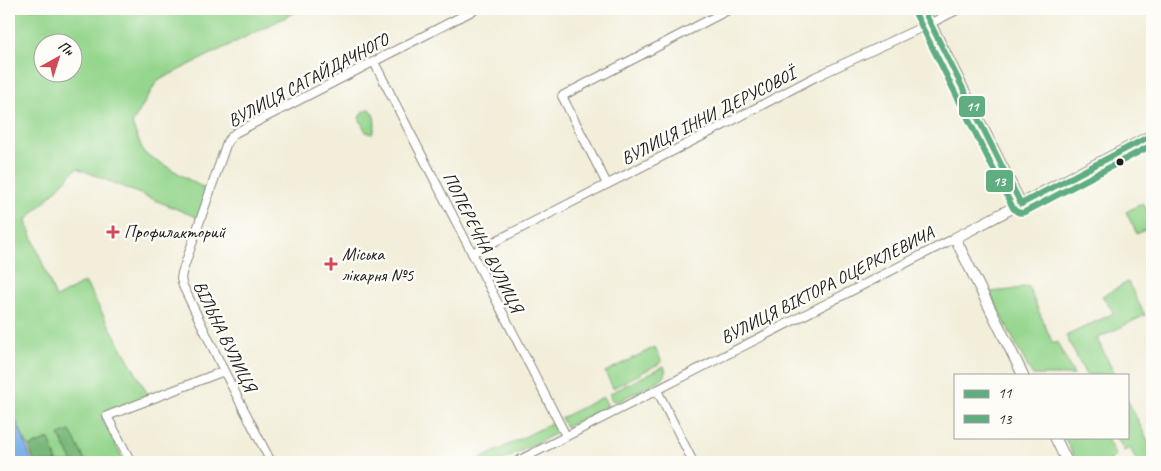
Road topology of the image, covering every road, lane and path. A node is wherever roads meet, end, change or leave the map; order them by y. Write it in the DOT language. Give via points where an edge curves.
graph roads {
  1 [pos="476,9"];
  2 [pos="730,9"];
  3 [pos="923,9"];
  4 [pos="958,9"];
  5 [pos="931,23"];
  6 [pos="374,62"];
  7 [pos="1152,135"];
  8 [pos="607,184"];
  9 [pos="1021,204"];
  10 [pos="201,219"];
  11 [pos="955,238"];
  12 [pos="472,253"];
  13 [pos="224,370"];
  14 [pos="1023,374"];
  15 [pos="657,390"];
  16 [pos="566,436"];
  17 [pos="1056,438"];
  18 [pos="132,462"];
  19 [pos="271,462"];
  20 [pos="516,462"];
  21 [pos="693,462"];
  22 [pos="1068,462"];
  1 -- 6 [label="street, ВУЛИЦЯ САГАЙДАЧНОГО"];
  2 -- 8 [label="street" via="562,96"];
  3 -- 5 [label="street"];
  4 -- 5 [label="street, ВУЛИЦЯ ІННИ ДЕРУСОВОЇ"];
  5 -- 8 [label="street, ВУЛИЦЯ ІННИ ДЕРУСОВОЇ" via="815,77"];
  5 -- 9 [label="street"];
  6 -- 10 [label="street, ВУЛИЦЯ САГАЙДАЧНОГО" via="235,133 228,142"];
  6 -- 12 [label="street, ПОПЕРЕЧНА ВУЛИЦЯ"];
  7 -- 9 [label="street, ВУЛИЦЯ ВІКТОРА ОЦЕРКЛЕВИЧА"];
  8 -- 12 [label="street, ВУЛИЦЯ ІННИ ДЕРУСОВОЇ"];
  9 -- 11 [label="street, ВУЛИЦЯ ВІКТОРА ОЦЕРКЛЕВИЧА"];
  10 -- 13 [label="street, ВІЛЬНА ВУЛИЦЯ" via="181,279"];
  11 -- 14 [label="street"];
  11 -- 15 [label="street, ВУЛИЦЯ ВІКТОРА ОЦЕРКЛЕВИЧА"];
  12 -- 16 [label="street, ПОПЕРЕЧНА ВУЛИЦЯ"];
  13 -- 18 [label="street" via="107,416"];
  13 -- 19 [label="street, ВІЛЬНА ВУЛИЦЯ"];
  15 -- 16 [label="street, ВУЛИЦЯ ВІКТОРА ОЦЕРКЛЕВИЧА"];
  15 -- 21 [label="street"];
  16 -- 20 [label="street, ВУЛИЦЯ ВІКТОРА ОЦЕРКЛЕВИЧА"];
  17 -- 22 [label="street"];
}
